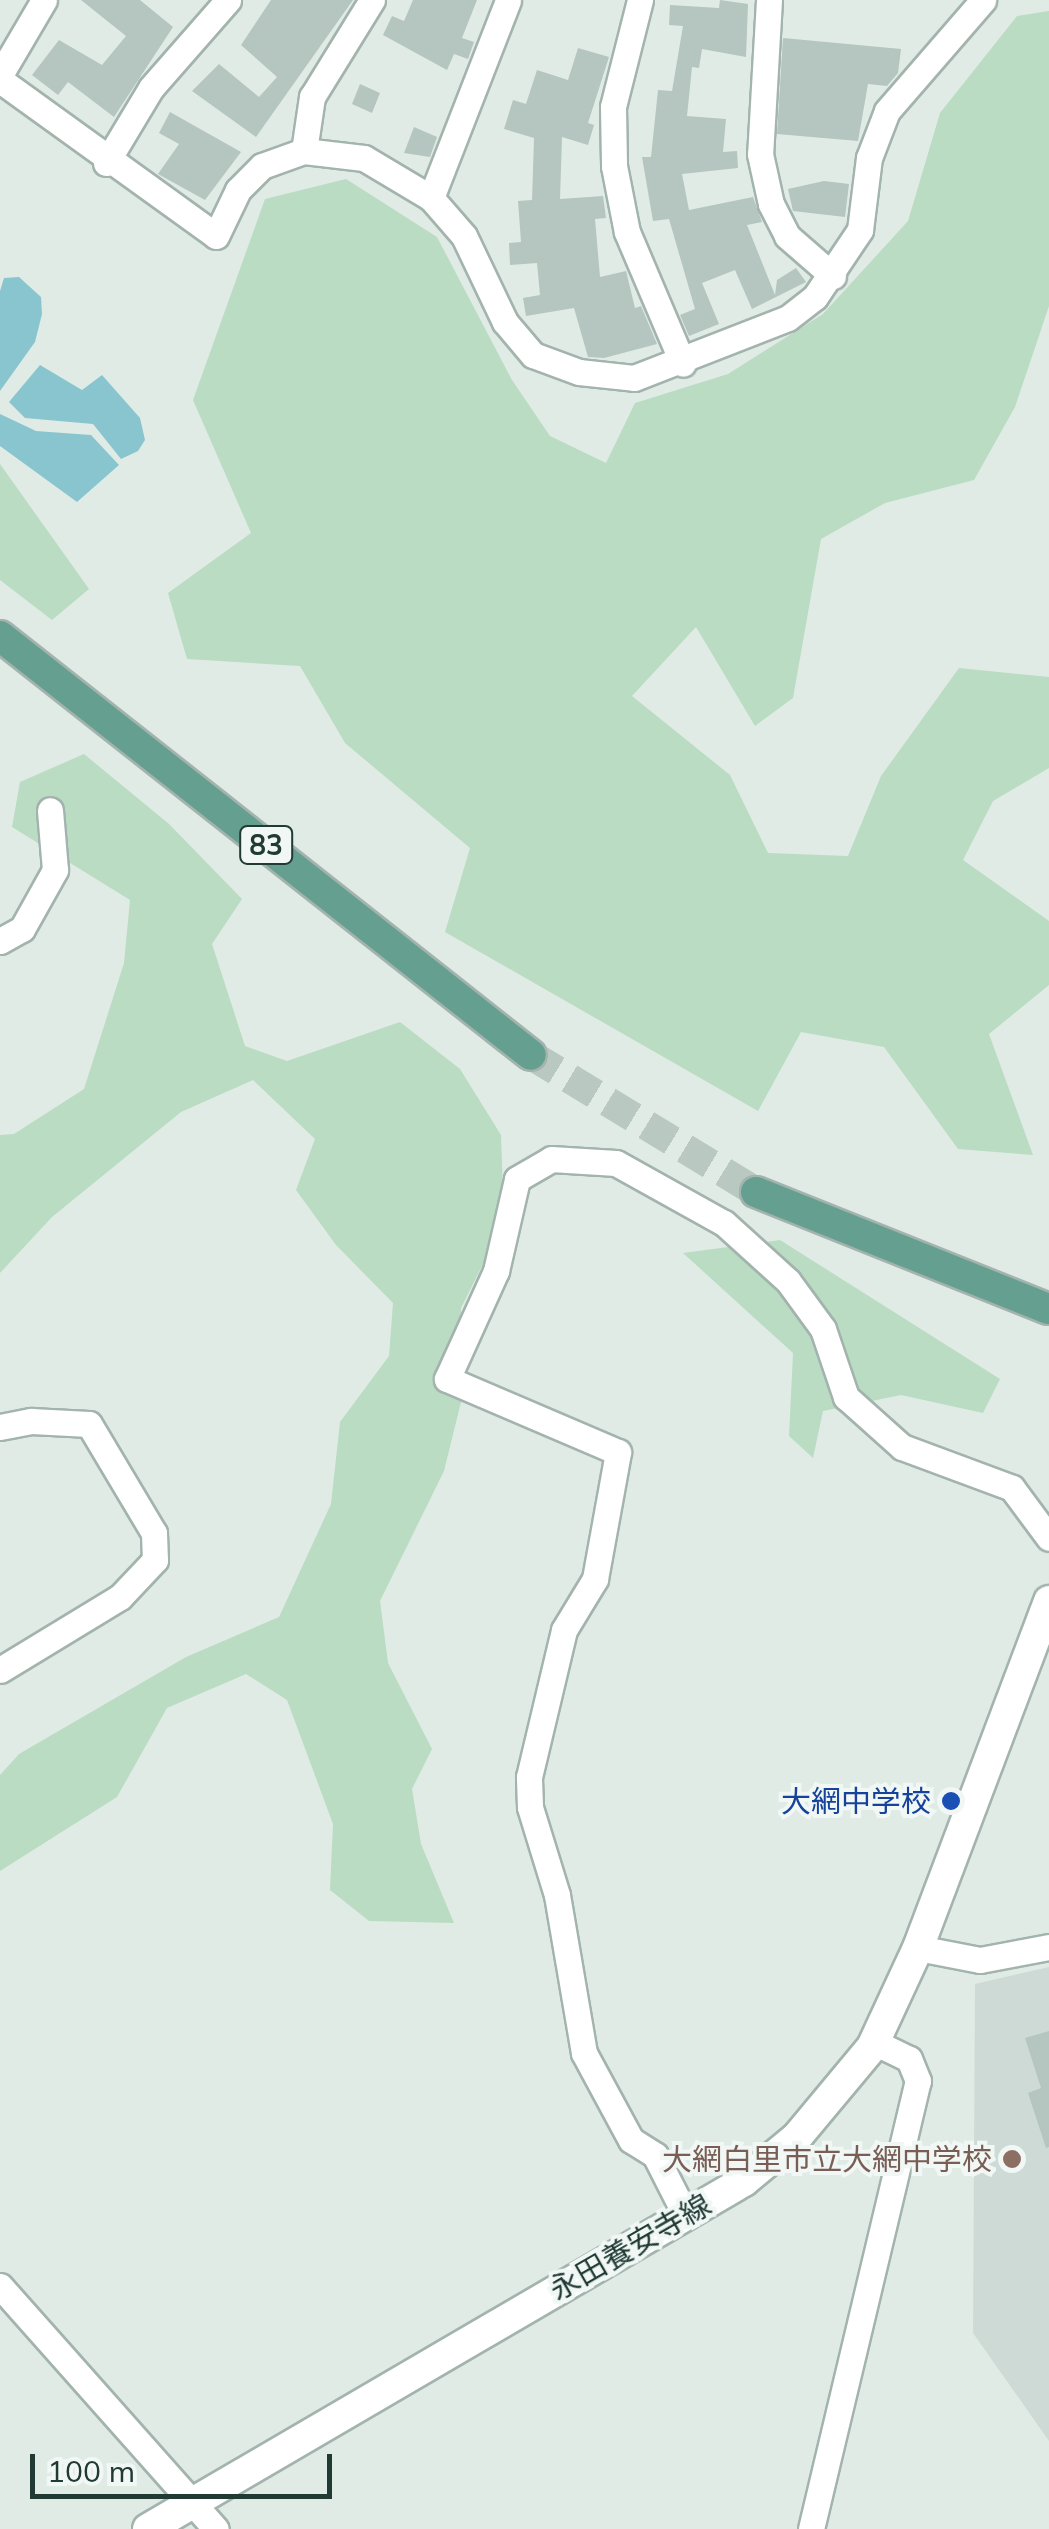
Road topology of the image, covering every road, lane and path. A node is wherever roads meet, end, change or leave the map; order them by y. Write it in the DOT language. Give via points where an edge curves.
graph roads {
  1 [pos="44,0"];
  2 [pos="228,0"];
  3 [pos="372,0"];
  4 [pos="508,0"];
  5 [pos="640,0"];
  6 [pos="769,0"];
  7 [pos="983,0"];
  8 [pos="0,78"];
  9 [pos="304,151"];
  10 [pos="106,163"];
  11 [pos="431,198"];
  12 [pos="833,276"];
  13 [pos="683,364"];
  14 [pos="0,636"];
  15 [pos="50,810"];
  16 [pos="0,941"];
  17 [pos="531,1055"];
  18 [pos="756,1192"];
  19 [pos="1049,1310"];
  20 [pos="0,1427"];
  21 [pos="1047,1535"];
  22 [pos="1049,1601"];
  23 [pos="0,1670"];
  24 [pos="1049,1947"];
  25 [pos="918,1948"];
  26 [pos="874,2042"];
  27 [pos="686,2216"];
  28 [pos="0,2286"];
  29 [pos="193,2504"];
  30 [pos="148,2529"];
  31 [pos="216,2529"];
  32 [pos="811,2529"];
  1 -- 8 [label="street"];
  2 -- 10 [label="street" via="151,88"];
  3 -- 9 [label="street" via="312,97"];
  4 -- 11 [label="street"];
  5 -- 13 [label="street" via="613,107 614,166 627,232"];
  6 -- 12 [label="street" via="760,154 771,204 787,236"];
  7 -- 12 [label="street" via="887,111 870,158 860,230"];
  8 -- 10 [label="street"];
  9 -- 10 [label="street" via="262,166 238,190 216,236"];
  9 -- 11 [label="street" via="364,158"];
  11 -- 13 [label="street" via="464,236 505,322 533,355 579,372 634,378"];
  12 -- 13 [label="street" via="788,318"];
  14 -- 17 [label="main road, 83"];
  15 -- 16 [label="street" via="54,870 22,928"];
  18 -- 19 [label="main road"];
  20 -- 23 [label="street" via="31,1420 88,1424 154,1533 155,1560 120,1598"];
  21 -- 27 [label="street" via="1012,1488 902,1448 846,1397 823,1329 788,1281 724,1223 616,1163 550,1159 517,1179 496,1272 447,1379 618,1452 595,1579 564,1630 528,1778 530,1807 557,1895 584,2053 632,2140 655,2154"];
  22 -- 25 [label="street, 永田養安寺線"];
  24 -- 25 [label="street" via="980,1960"];
  25 -- 26 [label="street, 永田養安寺線"];
  26 -- 27 [label="street, 永田養安寺線" via="797,2138 744,2182"];
  26 -- 32 [label="street" via="909,2059 918,2081"];
  27 -- 29 [label="street, 永田養安寺線"];
  28 -- 29 [label="street"];
  29 -- 30 [label="street, 永田養安寺線"];
  29 -- 31 [label="street"];
}
